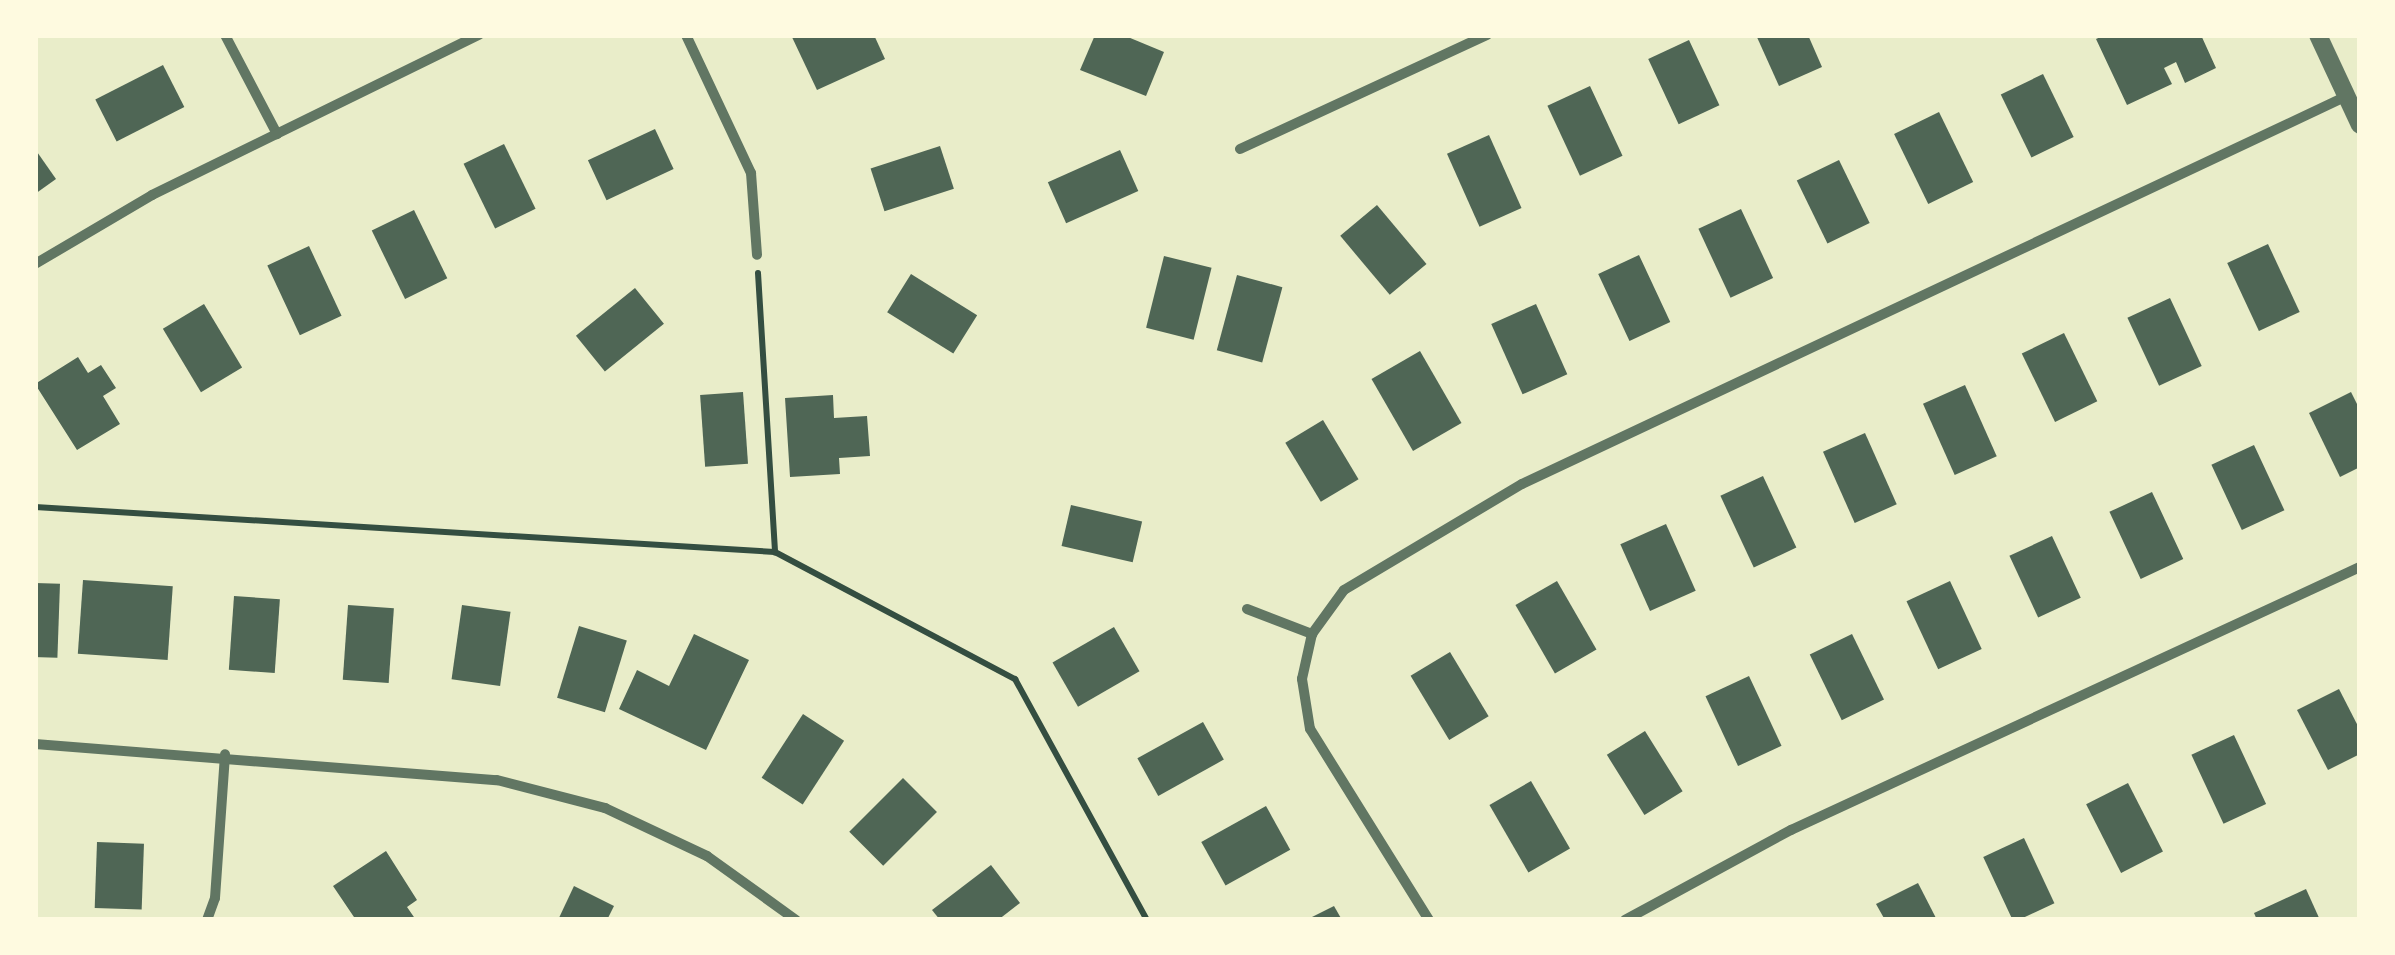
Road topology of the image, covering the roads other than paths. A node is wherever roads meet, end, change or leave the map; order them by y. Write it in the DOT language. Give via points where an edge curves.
graph roads {
  1 [pos="225,35"];
  2 [pos="479,35"];
  3 [pos="686,35"];
  4 [pos="1488,35"];
  5 [pos="2318,35"];
  6 [pos="2346,96"];
  7 [pos="2360,125"];
  8 [pos="278,134"];
  9 [pos="1240,149"];
  10 [pos="757,255"];
  11 [pos="35,264"];
  12 [pos="2360,567"];
  13 [pos="1247,609"];
  14 [pos="1312,634"];
  15 [pos="35,744"];
  16 [pos="225,754"];
  17 [pos="207,920"];
  18 [pos="796,920"];
  19 [pos="1429,920"];
  20 [pos="1624,920"];
  1 -- 8 [label="street"];
  2 -- 8 [label="street"];
  3 -- 10 [label="street" via="752,173"];
  4 -- 9 [label="street"];
  5 -- 6 [label="street"];
  6 -- 7 [label="street"];
  6 -- 14 [label="street" via="1522,484 1364,575 1344,590"];
  8 -- 11 [label="street" via="152,195"];
  12 -- 20 [label="street" via="1790,830"];
  13 -- 14 [label="street"];
  14 -- 19 [label="street" via="1302,679 1310,729"];
  15 -- 16 [label="street"];
  16 -- 17 [label="street" via="215,898"];
  16 -- 18 [label="street" via="497,780 605,808 707,856"];
}
